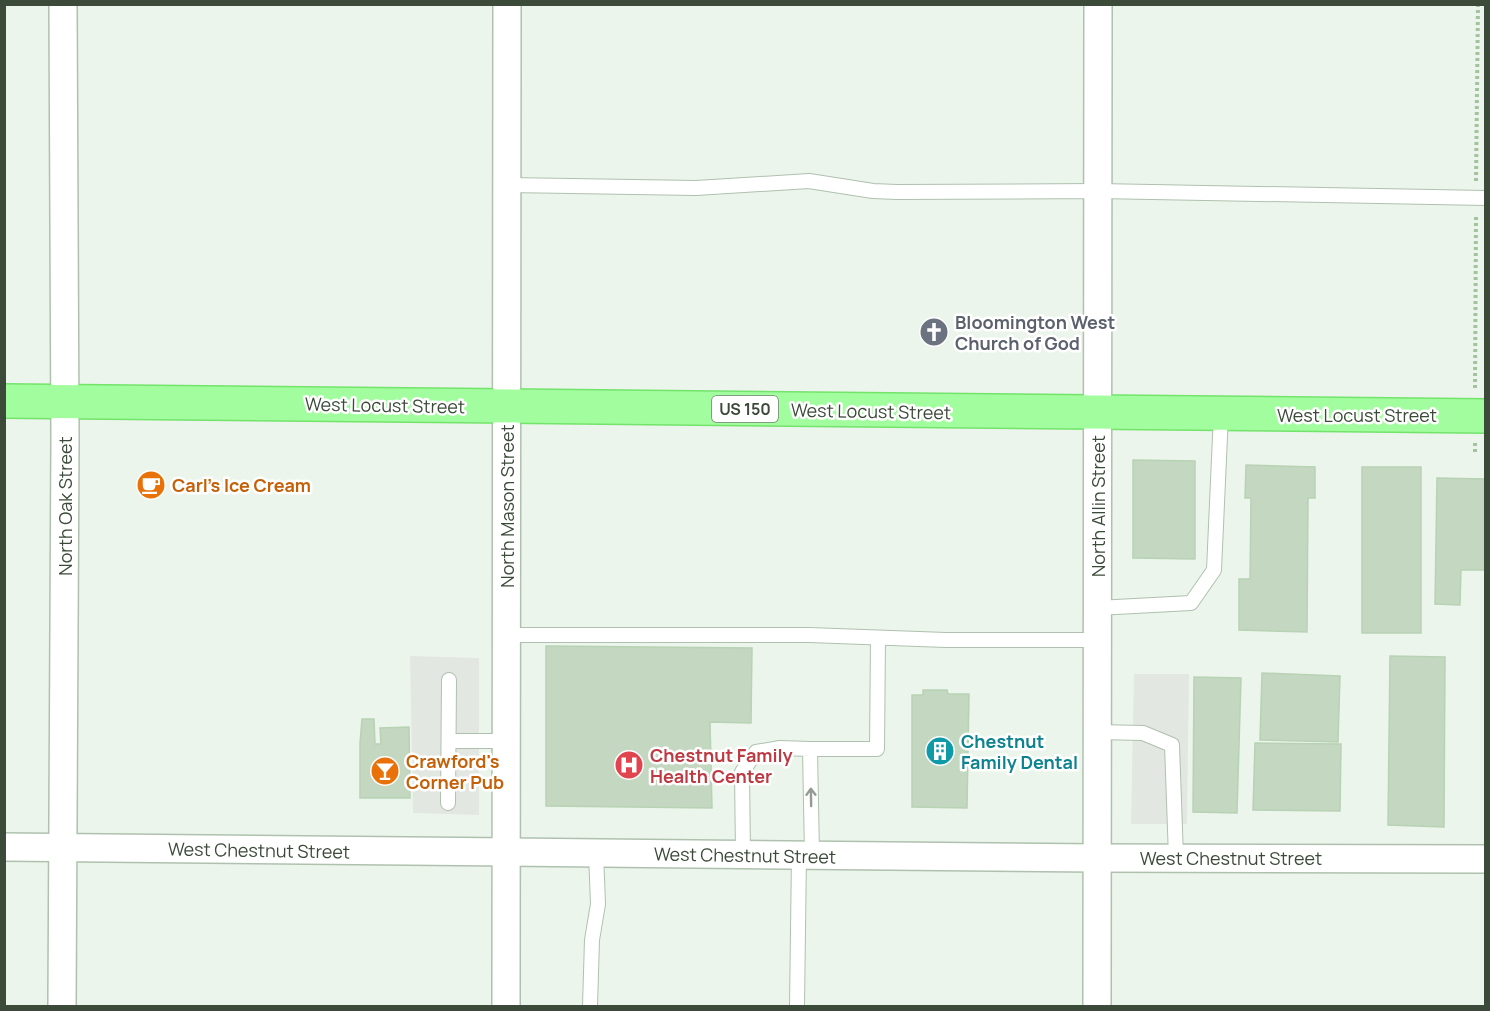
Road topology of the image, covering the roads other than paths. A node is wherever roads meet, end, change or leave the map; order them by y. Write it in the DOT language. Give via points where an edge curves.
graph roads {
  1 [pos="63,4"];
  2 [pos="507,4"];
  3 [pos="1098,4"];
  4 [pos="508,185"];
  5 [pos="1098,191"];
  6 [pos="1481,198"];
  7 [pos="4,401"];
  8 [pos="65,402"];
  9 [pos="507,407"];
  10 [pos="1098,413"];
  11 [pos="1221,414"];
  12 [pos="1481,416"];
  13 [pos="1097,608"];
  14 [pos="507,635"];
  15 [pos="878,638"];
  16 [pos="1097,640"];
  17 [pos="449,680"];
  18 [pos="1097,732"];
  19 [pos="449,741"];
  20 [pos="507,741"];
  21 [pos="810,749"];
  22 [pos="448,803"];
  23 [pos="4,848"];
  24 [pos="63,848"];
  25 [pos="507,852"];
  26 [pos="596,853"];
  27 [pos="743,855"];
  28 [pos="806,855"];
  29 [pos="1176,857"];
  30 [pos="1096,858"];
  31 [pos="1485,859"];
  32 [pos="62,1006"];
  33 [pos="506,1006"];
  34 [pos="590,1006"];
  35 [pos="797,1006"];
  36 [pos="1097,1006"];
  1 -- 8 [label="street, North Oak Street"];
  2 -- 4 [label="street, North Mason Street"];
  3 -- 5 [label="street, North Allin Street"];
  4 -- 5 [label="lane" via="696,188 809,181 897,192"];
  4 -- 9 [label="street, North Mason Street"];
  5 -- 6 [label="lane"];
  5 -- 10 [label="street, North Allin Street"];
  7 -- 8 [label="main road, West Locust Street / US 150"];
  8 -- 9 [label="main road, West Locust Street / US 150"];
  8 -- 24 [label="street, North Oak Street"];
  9 -- 10 [label="main road, West Locust Street / US 150"];
  9 -- 14 [label="street, North Mason Street"];
  10 -- 11 [label="main road, West Locust Street / US 150"];
  10 -- 13 [label="street, North Allin Street"];
  11 -- 12 [label="main road, West Locust Street / US 150"];
  11 -- 13 [label="lane" via="1214,570 1191,603"];
  13 -- 16 [label="street, North Allin Street"];
  14 -- 15 [label="lane"];
  14 -- 20 [label="street, North Mason Street"];
  15 -- 16 [label="lane"];
  15 -- 21 [label="lane" via="877,749"];
  16 -- 18 [label="street, North Allin Street"];
  17 -- 19 [label="lane"];
  18 -- 29 [label="lane" via="1143,733 1172,745"];
  18 -- 30 [label="street, North Allin Street"];
  19 -- 20 [label="lane"];
  19 -- 22 [label="lane"];
  20 -- 25 [label="street, North Mason Street"];
  21 -- 27 [label="lane" via="756,752 742,772"];
  28 -- 21 [label="lane, one-way"];
  23 -- 24 [label="street, West Chestnut Street"];
  24 -- 25 [label="street, West Chestnut Street"];
  24 -- 32 [label="street, North Oak Street"];
  25 -- 26 [label="street, West Chestnut Street"];
  25 -- 33 [label="street, North Mason Street"];
  26 -- 27 [label="street, West Chestnut Street"];
  26 -- 34 [label="lane" via="598,904 592,940"];
  27 -- 28 [label="street, West Chestnut Street"];
  28 -- 30 [label="street, West Chestnut Street"];
  28 -- 35 [label="lane"];
  29 -- 30 [label="street, West Chestnut Street"];
  29 -- 31 [label="street, West Chestnut Street"];
  30 -- 36 [label="street, North Allin Street"];
}
